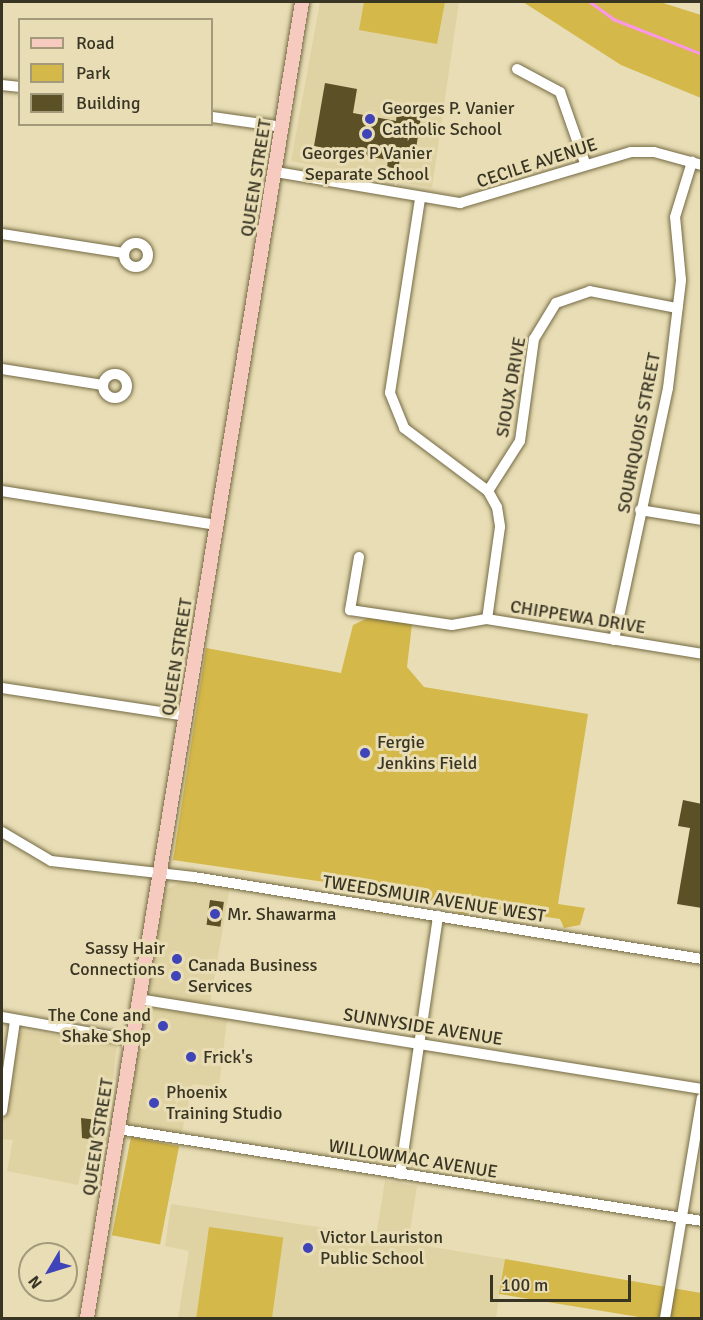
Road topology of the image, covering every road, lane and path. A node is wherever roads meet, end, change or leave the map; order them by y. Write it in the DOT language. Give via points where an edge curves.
graph roads {
  1 [pos="302,2"];
  2 [pos="517,69"];
  3 [pos="2,85"];
  4 [pos="18,87"];
  5 [pos="213,117"];
  6 [pos="283,127"];
  7 [pos="585,163"];
  8 [pos="697,163"];
  9 [pos="276,172"];
  10 [pos="420,200"];
  11 [pos="2,234"];
  12 [pos="124,253"];
  13 [pos="677,308"];
  14 [pos="2,369"];
  15 [pos="103,385"];
  16 [pos="488,490"];
  17 [pos="2,491"];
  18 [pos="640,510"];
  19 [pos="702,520"];
  20 [pos="216,525"];
  21 [pos="358,557"];
  22 [pos="487,619"];
  23 [pos="614,640"];
  24 [pos="702,654"];
  25 [pos="2,688"];
  26 [pos="187,716"];
  27 [pos="2,832"];
  28 [pos="160,874"];
  29 [pos="438,916"];
  30 [pos="702,959"];
  31 [pos="138,999"];
  32 [pos="2,1017"];
  33 [pos="15,1021"];
  34 [pos="131,1040"];
  35 [pos="419,1042"];
  36 [pos="702,1089"];
  37 [pos="702,1098"];
  38 [pos="2,1112"];
  39 [pos="118,1129"];
  40 [pos="400,1174"];
  41 [pos="683,1218"];
  42 [pos="702,1221"];
  43 [pos="87,1318"];
  44 [pos="665,1318"];
  1 -- 6 [label="main road, QUEEN STREET"];
  2 -- 7 [label="street" via="560,92"];
  3 -- 4 [label="street"];
  5 -- 6 [label="street"];
  6 -- 9 [label="main road, QUEEN STREET"];
  7 -- 8 [label="street, CECILE AVENUE" via="643,151"];
  7 -- 10 [label="street, CECILE AVENUE" via="482,199"];
  8 -- 13 [label="street, SOURIQUOIS STREET" via="675,218 681,280"];
  9 -- 10 [label="street, CECILE AVENUE"];
  9 -- 20 [label="main road, QUEEN STREET"];
  10 -- 16 [label="street" via="390,384 392,402 412,436"];
  11 -- 12 [label="street"];
  13 -- 16 [label="street, SIOUX DRIVE" via="590,291 556,303 534,339 520,441"];
  13 -- 18 [label="street, SOURIQUOIS STREET" via="668,388"];
  14 -- 15 [label="street"];
  16 -- 22 [label="street, CHIPPEWA DRIVE" via="500,527"];
  17 -- 20 [label="street"];
  18 -- 19 [label="street"];
  18 -- 23 [label="street, SOURIQUOIS STREET"];
  20 -- 26 [label="main road, QUEEN STREET"];
  21 -- 22 [label="street" via="350,610 452,625"];
  22 -- 23 [label="street, CHIPPEWA DRIVE"];
  23 -- 24 [label="street, CHIPPEWA DRIVE"];
  25 -- 26 [label="street"];
  26 -- 28 [label="main road, QUEEN STREET"];
  27 -- 28 [label="street, TWEEDSMUIR AVENUE WEST" via="51,861"];
  28 -- 29 [label="street, TWEEDSMUIR AVENUE WEST"];
  28 -- 31 [label="main road, QUEEN STREET"];
  29 -- 30 [label="street, TWEEDSMUIR AVENUE WEST"];
  29 -- 35 [label="street"];
  31 -- 34 [label="main road, QUEEN STREET"];
  31 -- 35 [label="street, SUNNYSIDE AVENUE"];
  32 -- 33 [label="street"];
  33 -- 34 [label="street"];
  33 -- 38 [label="street"];
  34 -- 39 [label="main road, QUEEN STREET"];
  35 -- 36 [label="street, SUNNYSIDE AVENUE"];
  35 -- 40 [label="street"];
  37 -- 41 [label="street"];
  39 -- 40 [label="street, WILLOWMAC AVENUE"];
  39 -- 43 [label="main road, QUEEN STREET"];
  40 -- 41 [label="street, WILLOWMAC AVENUE"];
  41 -- 42 [label="street, WILLOWMAC AVENUE"];
  41 -- 44 [label="street"];
}
